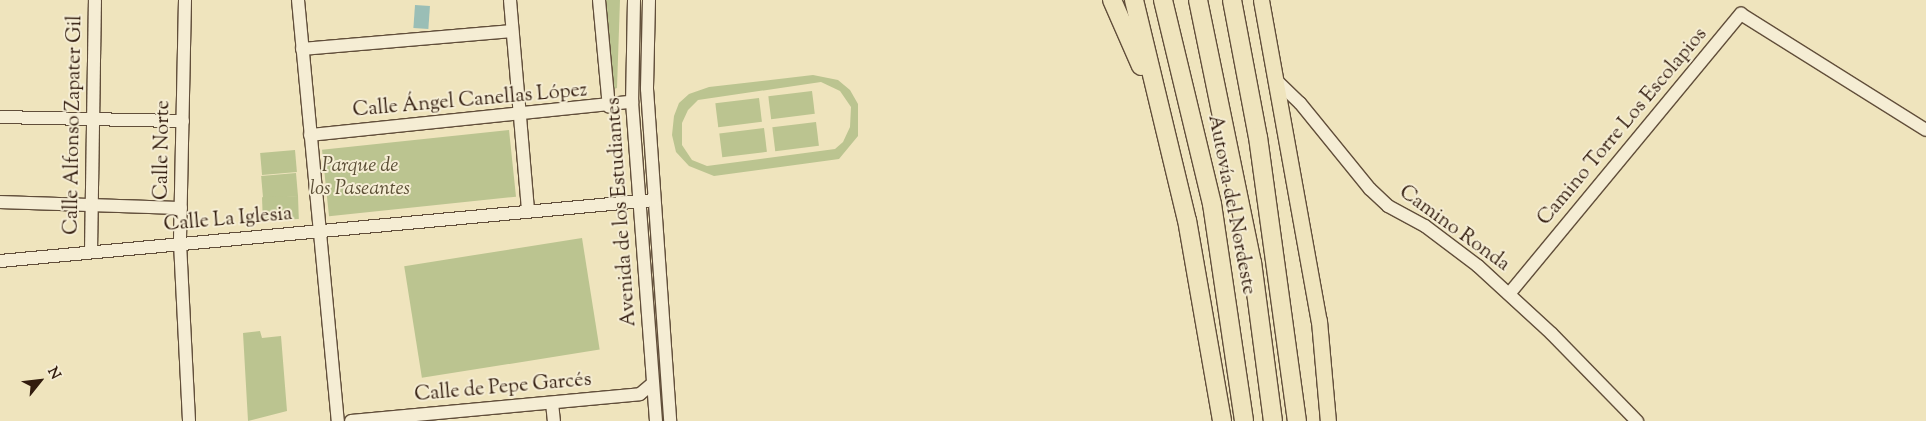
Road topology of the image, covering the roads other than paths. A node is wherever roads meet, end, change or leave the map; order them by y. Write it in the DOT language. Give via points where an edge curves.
graph roads {
  1 [pos="95,0"];
  2 [pos="185,0"];
  3 [pos="298,0"];
  4 [pos="510,0"];
  5 [pos="599,0"];
  6 [pos="634,0"];
  7 [pos="649,0"];
  8 [pos="1112,0"];
  9 [pos="1134,0"];
  10 [pos="1163,0"];
  11 [pos="1198,0"];
  12 [pos="1232,0"];
  13 [pos="1261,0"];
  14 [pos="512,31"];
  15 [pos="302,49"];
  16 [pos="1277,81"];
  17 [pos="632,102"];
  18 [pos="609,107"];
  19 [pos="519,115"];
  20 [pos="0,117"];
  21 [pos="92,118"];
  22 [pos="183,121"];
  23 [pos="1926,130"];
  24 [pos="310,135"];
  25 [pos="1169,135"];
  26 [pos="638,200"];
  27 [pos="654,200"];
  28 [pos="0,202"];
  29 [pos="91,205"];
  30 [pos="181,208"];
  31 [pos="528,211"];
  32 [pos="319,232"];
  33 [pos="180,242"];
  34 [pos="90,252"];
  35 [pos="0,261"];
  36 [pos="1509,294"];
  37 [pos="653,382"];
  38 [pos="552,402"];
  39 [pos="188,421"];
  40 [pos="338,421"];
  41 [pos="351,421"];
  42 [pos="554,421"];
  43 [pos="656,421"];
  44 [pos="670,421"];
  45 [pos="1222,421"];
  46 [pos="1244,421"];
  47 [pos="1272,421"];
  48 [pos="1296,421"];
  49 [pos="1328,421"];
  50 [pos="1637,421"];
  1 -- 21 [label="street, Calle Alfonso Zapater Gil"];
  2 -- 22 [label="street, Calle Norte"];
  3 -- 15 [label="street"];
  4 -- 14 [label="street"];
  5 -- 18 [label="street"];
  6 -- 17 [label="street, Avenida de los Estudiantes"];
  7 -- 27 [label="street, Avenida de los Estudiantes" via="647,89"];
  8 -- 25 [label="highway" via="1135,48 1152,105"];
  9 -- 25 [label="highway"];
  10 -- 46 [label="highway, Autovía del Nordeste" via="1212,204"];
  11 -- 47 [label="highway, Autovía del Nordeste" via="1252,262"];
  12 -- 48 [label="highway" via="1260,146"];
  13 -- 16 [label="main road"];
  14 -- 15 [label="street"];
  14 -- 19 [label="street"];
  15 -- 24 [label="street"];
  16 -- 36 [label="street, Camino Ronda" via="1388,206 1425,226"];
  16 -- 49 [label="main road" via="1319,321"];
  17 -- 18 [label="street, Calle Ángel Canellas López"];
  17 -- 26 [label="street, Avenida de los Estudiantes"];
  18 -- 19 [label="street, Calle Ángel Canellas López"];
  19 -- 24 [label="street, Calle Ángel Canellas López"];
  19 -- 31 [label="street"];
  20 -- 21 [label="street"];
  21 -- 22 [label="street"];
  21 -- 29 [label="street, Calle Alfonso Zapater Gil"];
  22 -- 30 [label="street, Calle Norte"];
  23 -- 36 [label="street, Camino Torre Los Escolapios" via="1741,14"];
  24 -- 32 [label="street"];
  25 -- 45 [label="highway" via="1203,300"];
  26 -- 27 [label="street, Calle La Iglesia"];
  26 -- 31 [label="street, Calle La Iglesia"];
  26 -- 37 [label="street, Avenida de los Estudiantes"];
  27 -- 44 [label="street, Avenida de los Estudiantes"];
  28 -- 29 [label="street"];
  29 -- 30 [label="street"];
  29 -- 34 [label="street, Calle Alfonso Zapater Gil"];
  30 -- 33 [label="street, Calle Norte"];
  31 -- 32 [label="street, Calle La Iglesia"];
  32 -- 33 [label="street, Calle La Iglesia"];
  32 -- 40 [label="street"];
  33 -- 34 [label="street, Calle La Iglesia"];
  33 -- 39 [label="street, Calle Norte"];
  34 -- 35 [label="street, Calle La Iglesia"];
  36 -- 50 [label="street, Camino Ronda"];
  37 -- 38 [label="street, Calle de Pepe Garcés" via="640,394"];
  37 -- 43 [label="street, Avenida de los Estudiantes"];
  38 -- 41 [label="street, Calle de Pepe Garcés"];
  38 -- 42 [label="street"];
}
